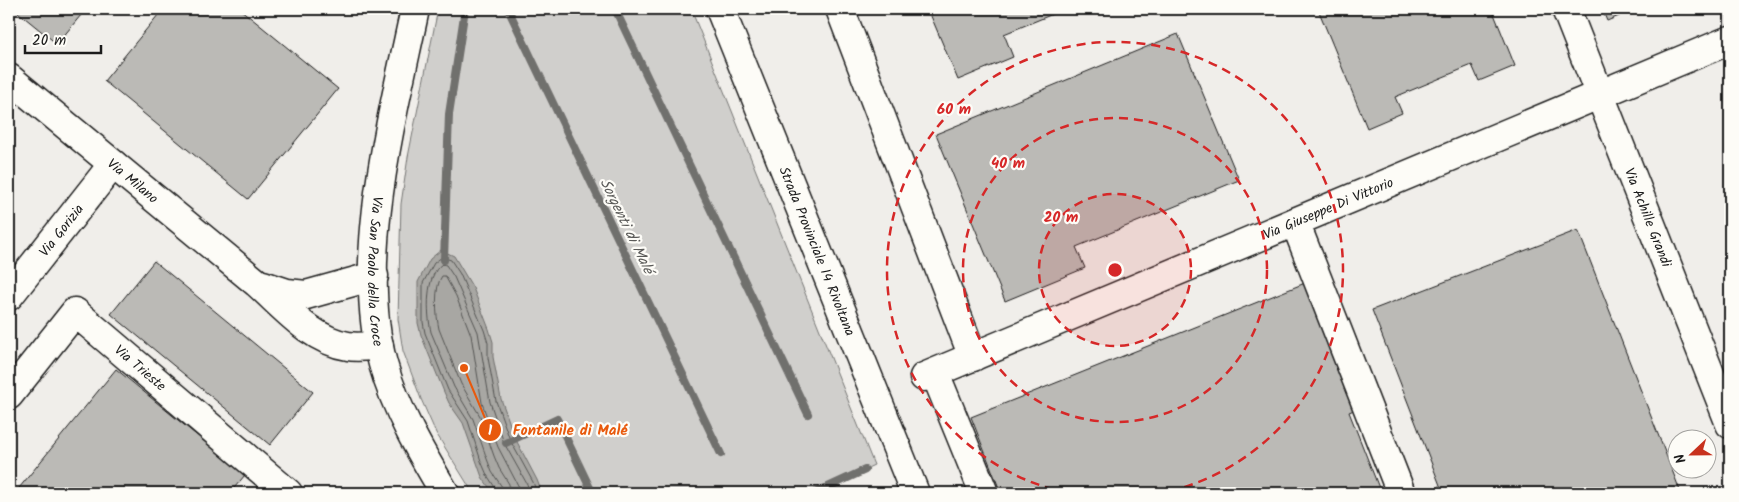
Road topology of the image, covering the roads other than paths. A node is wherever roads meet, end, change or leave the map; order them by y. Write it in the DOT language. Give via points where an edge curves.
graph roads {
  1 [pos="415,9"];
  2 [pos="720,9"];
  3 [pos="840,9"];
  4 [pos="1566,9"];
  5 [pos="1730,40"];
  6 [pos="9,78"];
  7 [pos="1600,93"];
  8 [pos="113,164"];
  9 [pos="1295,222"];
  10 [pos="374,276"];
  11 [pos="257,283"];
  12 [pos="9,296"];
  13 [pos="379,346"];
  14 [pos="973,357"];
  15 [pos="9,395"];
  16 [pos="1730,424"];
  17 [pos="288,493"];
  18 [pos="445,493"];
  19 [pos="915,493"];
  20 [pos="984,493"];
  21 [pos="1401,493"];
  1 -- 10 [label="street, Via San Paolo della Croce" via="386,153"];
  2 -- 19 [label="street, Strada Provinciale 14 Rivoltana"];
  3 -- 14 [label="street"];
  4 -- 7 [label="street, Via Achille Grandi"];
  5 -- 7 [label="street, Via Giuseppe Di Vittorio"];
  6 -- 8 [label="street, Via Milano"];
  7 -- 9 [label="street, Via Giuseppe Di Vittorio"];
  7 -- 16 [label="street, Via Achille Grandi"];
  8 -- 11 [label="street, Via Milano"];
  8 -- 12 [label="street, Via Gorizia"];
  9 -- 14 [label="street, Via Giuseppe Di Vittorio"];
  9 -- 21 [label="street"];
  10 -- 11 [label="street, Via Milano" via="306,295 287,293"];
  10 -- 13 [label="street, Via San Paolo della Croce"];
  11 -- 13 [label="street, Via Milano" via="318,336 349,346"];
  13 -- 18 [label="street, Via San Paolo della Croce" via="400,408"];
  14 -- 20 [label="street, Via Giuseppe Di Vittorio" via="930,375"];
  15 -- 17 [label="street, Via Trieste" via="75,312"];
}
